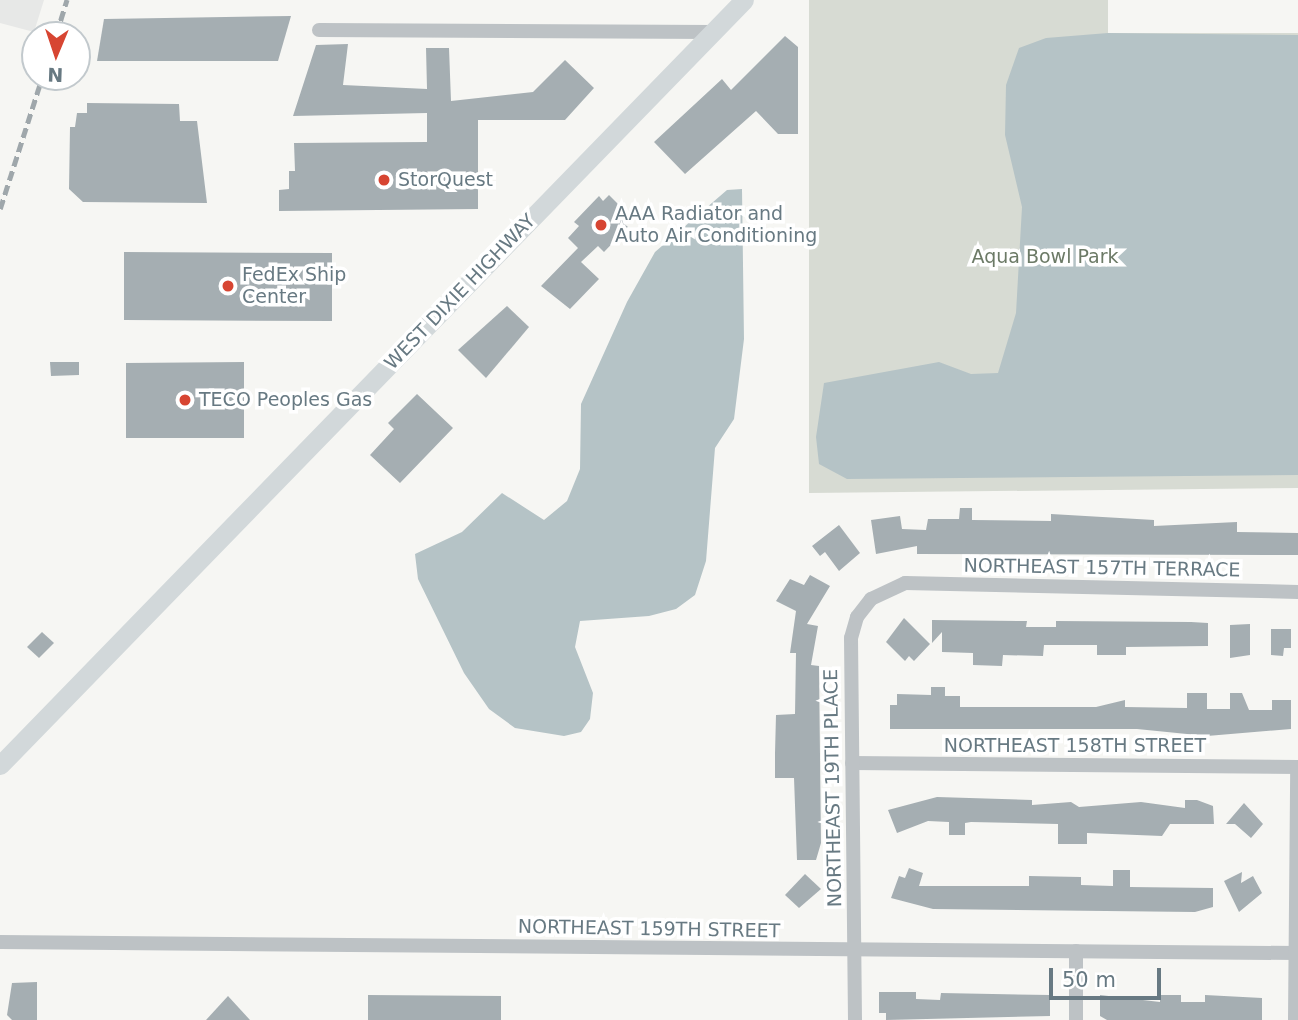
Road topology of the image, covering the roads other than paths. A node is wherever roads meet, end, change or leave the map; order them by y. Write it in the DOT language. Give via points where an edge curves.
graph roads {
  1 [pos="744,0"];
  2 [pos="319,30"];
  3 [pos="714,32"];
  4 [pos="905,583"];
  5 [pos="1298,592"];
  6 [pos="852,763"];
  7 [pos="0,765"];
  8 [pos="1297,767"];
  9 [pos="0,942"];
  10 [pos="854,950"];
  11 [pos="1076,951"];
  12 [pos="1296,953"];
  13 [pos="855,1020"];
  14 [pos="1076,1020"];
  15 [pos="1296,1020"];
  1 -- 3 [label="main road, WEST DIXIE HIGHWAY"];
  2 -- 3 [label="street"];
  3 -- 7 [label="main road, WEST DIXIE HIGHWAY"];
  4 -- 5 [label="street, NORTHEAST 157TH TERRACE"];
  4 -- 6 [label="street, NORTHEAST 19TH PLACE" via="871,599 857,617 851,638"];
  6 -- 8 [label="street, NORTHEAST 158TH STREET"];
  6 -- 10 [label="street, NORTHEAST 19TH PLACE"];
  8 -- 12 [label="street"];
  9 -- 10 [label="street, NORTHEAST 159TH STREET"];
  10 -- 11 [label="street, NORTHEAST 159TH STREET"];
  10 -- 13 [label="street, NORTHEAST 19TH PLACE"];
  11 -- 12 [label="street, NORTHEAST 159TH STREET"];
  11 -- 14 [label="street"];
  12 -- 15 [label="street"];
}
